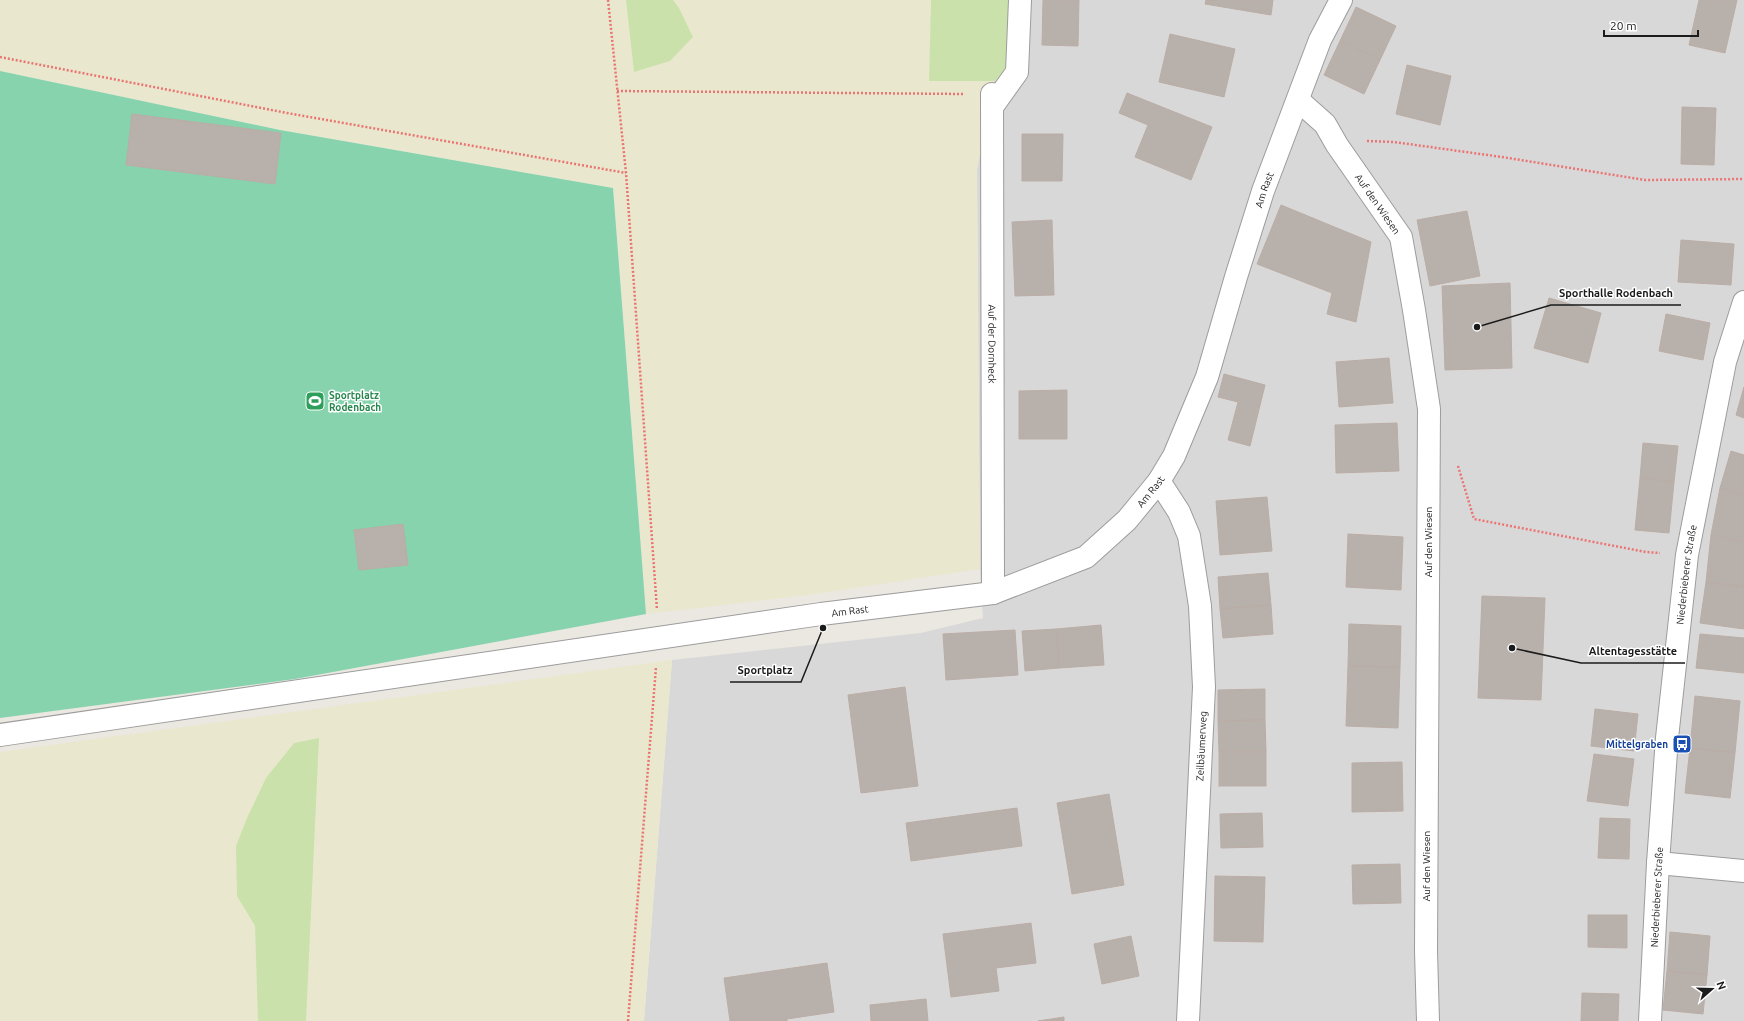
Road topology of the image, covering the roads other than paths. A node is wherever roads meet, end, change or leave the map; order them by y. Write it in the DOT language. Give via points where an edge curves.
graph roads {
  1 [pos="1020,0"];
  2 [pos="1340,0"];
  3 [pos="1298,100"];
  4 [pos="1744,302"];
  5 [pos="1159,481"];
  6 [pos="993,593"];
  7 [pos="0,734"];
  8 [pos="1658,863"];
  9 [pos="1744,872"];
  10 [pos="1188,1021"];
  11 [pos="1428,1021"];
  12 [pos="1650,1021"];
  1 -- 6 [label="street, Auf der Dornheck" via="1017,72 992,101"];
  2 -- 3 [label="street, Am Rast" via="1320,40"];
  3 -- 5 [label="street, Am Rast" via="1263,191 1207,377 1174,456"];
  3 -- 11 [label="street, Auf den Wiesen" via="1325,124 1401,237 1428,409"];
  4 -- 8 [label="street, Niederbieberer Straße" via="1725,362 1687,556 1667,738"];
  5 -- 6 [label="street, Am Rast" via="1127,520 1086,557"];
  5 -- 10 [label="street, Zeilbäumerweg" via="1179,512 1189,536 1200,606 1204,687"];
  6 -- 7 [label="street, Am Rast" via="821,614"];
  8 -- 9 [label="street"];
  8 -- 12 [label="street, Niederbieberer Straße"];
}
